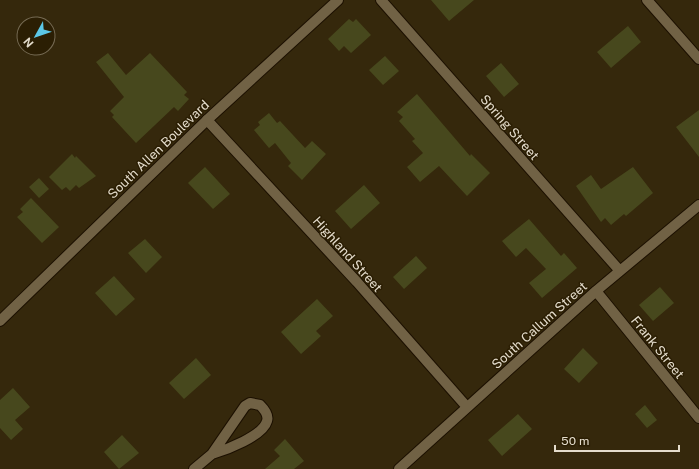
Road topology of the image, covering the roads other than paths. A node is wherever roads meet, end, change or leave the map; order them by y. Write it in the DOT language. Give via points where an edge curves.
graph roads {
  1 [pos="338,0"];
  2 [pos="381,0"];
  3 [pos="647,0"];
  4 [pos="699,59"];
  5 [pos="207,120"];
  6 [pos="699,205"];
  7 [pos="620,271"];
  8 [pos="596,292"];
  9 [pos="0,321"];
  10 [pos="467,407"];
  11 [pos="699,418"];
  12 [pos="212,454"];
  13 [pos="194,469"];
  14 [pos="399,469"];
  1 -- 5 [label="street, South Allen Boulevard"];
  2 -- 7 [label="street, Spring Street"];
  3 -- 4 [label="street"];
  5 -- 9 [label="street, South Allen Boulevard"];
  5 -- 10 [label="street, Highland Street" via="357,282"];
  6 -- 7 [label="street, South Callum Street"];
  7 -- 8 [label="street, South Callum Street"];
  8 -- 10 [label="street, South Callum Street"];
  8 -- 11 [label="street, Frank Street"];
  10 -- 14 [label="street, South Callum Street"];
  12 -- 12 [label="street" via="238,444 264,427 267,416 260,405 250,403 245,406"];
  12 -- 13 [label="street"];
}
